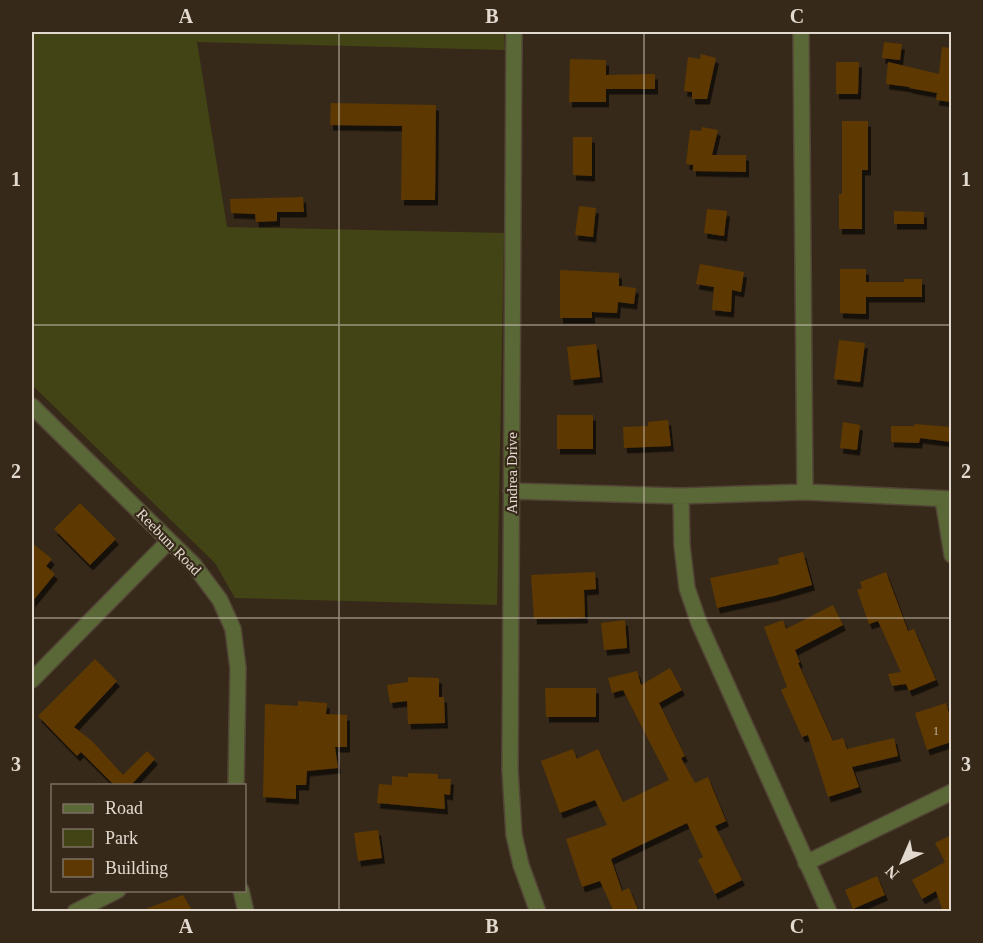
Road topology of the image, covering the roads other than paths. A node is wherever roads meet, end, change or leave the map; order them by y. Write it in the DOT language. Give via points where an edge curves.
graph roads {
  1 [pos="514,32"];
  2 [pos="801,32"];
  3 [pos="32,406"];
  4 [pos="511,491"];
  5 [pos="805,492"];
  6 [pos="681,496"];
  7 [pos="947,499"];
  8 [pos="170,541"];
  9 [pos="951,555"];
  10 [pos="32,680"];
  11 [pos="236,784"];
  12 [pos="951,792"];
  13 [pos="806,863"];
  14 [pos="116,892"];
  15 [pos="241,892"];
  16 [pos="75,912"];
  17 [pos="246,912"];
  18 [pos="538,912"];
  19 [pos="829,912"];
  1 -- 4 [label="street, Andrea Drive"];
  2 -- 5 [label="street"];
  3 -- 8 [label="street, Reebum Road"];
  4 -- 6 [label="street"];
  4 -- 18 [label="street, Andrea Drive" via="511,800 521,865"];
  5 -- 6 [label="street"];
  5 -- 7 [label="street"];
  6 -- 13 [label="street" via="687,588 720,673"];
  7 -- 9 [label="street"];
  8 -- 10 [label="street"];
  8 -- 11 [label="street, Reebum Road" via="220,600 233,628 238,668"];
  12 -- 13 [label="street"];
  13 -- 19 [label="street"];
  14 -- 16 [label="street"];
  15 -- 17 [label="street"];
}
